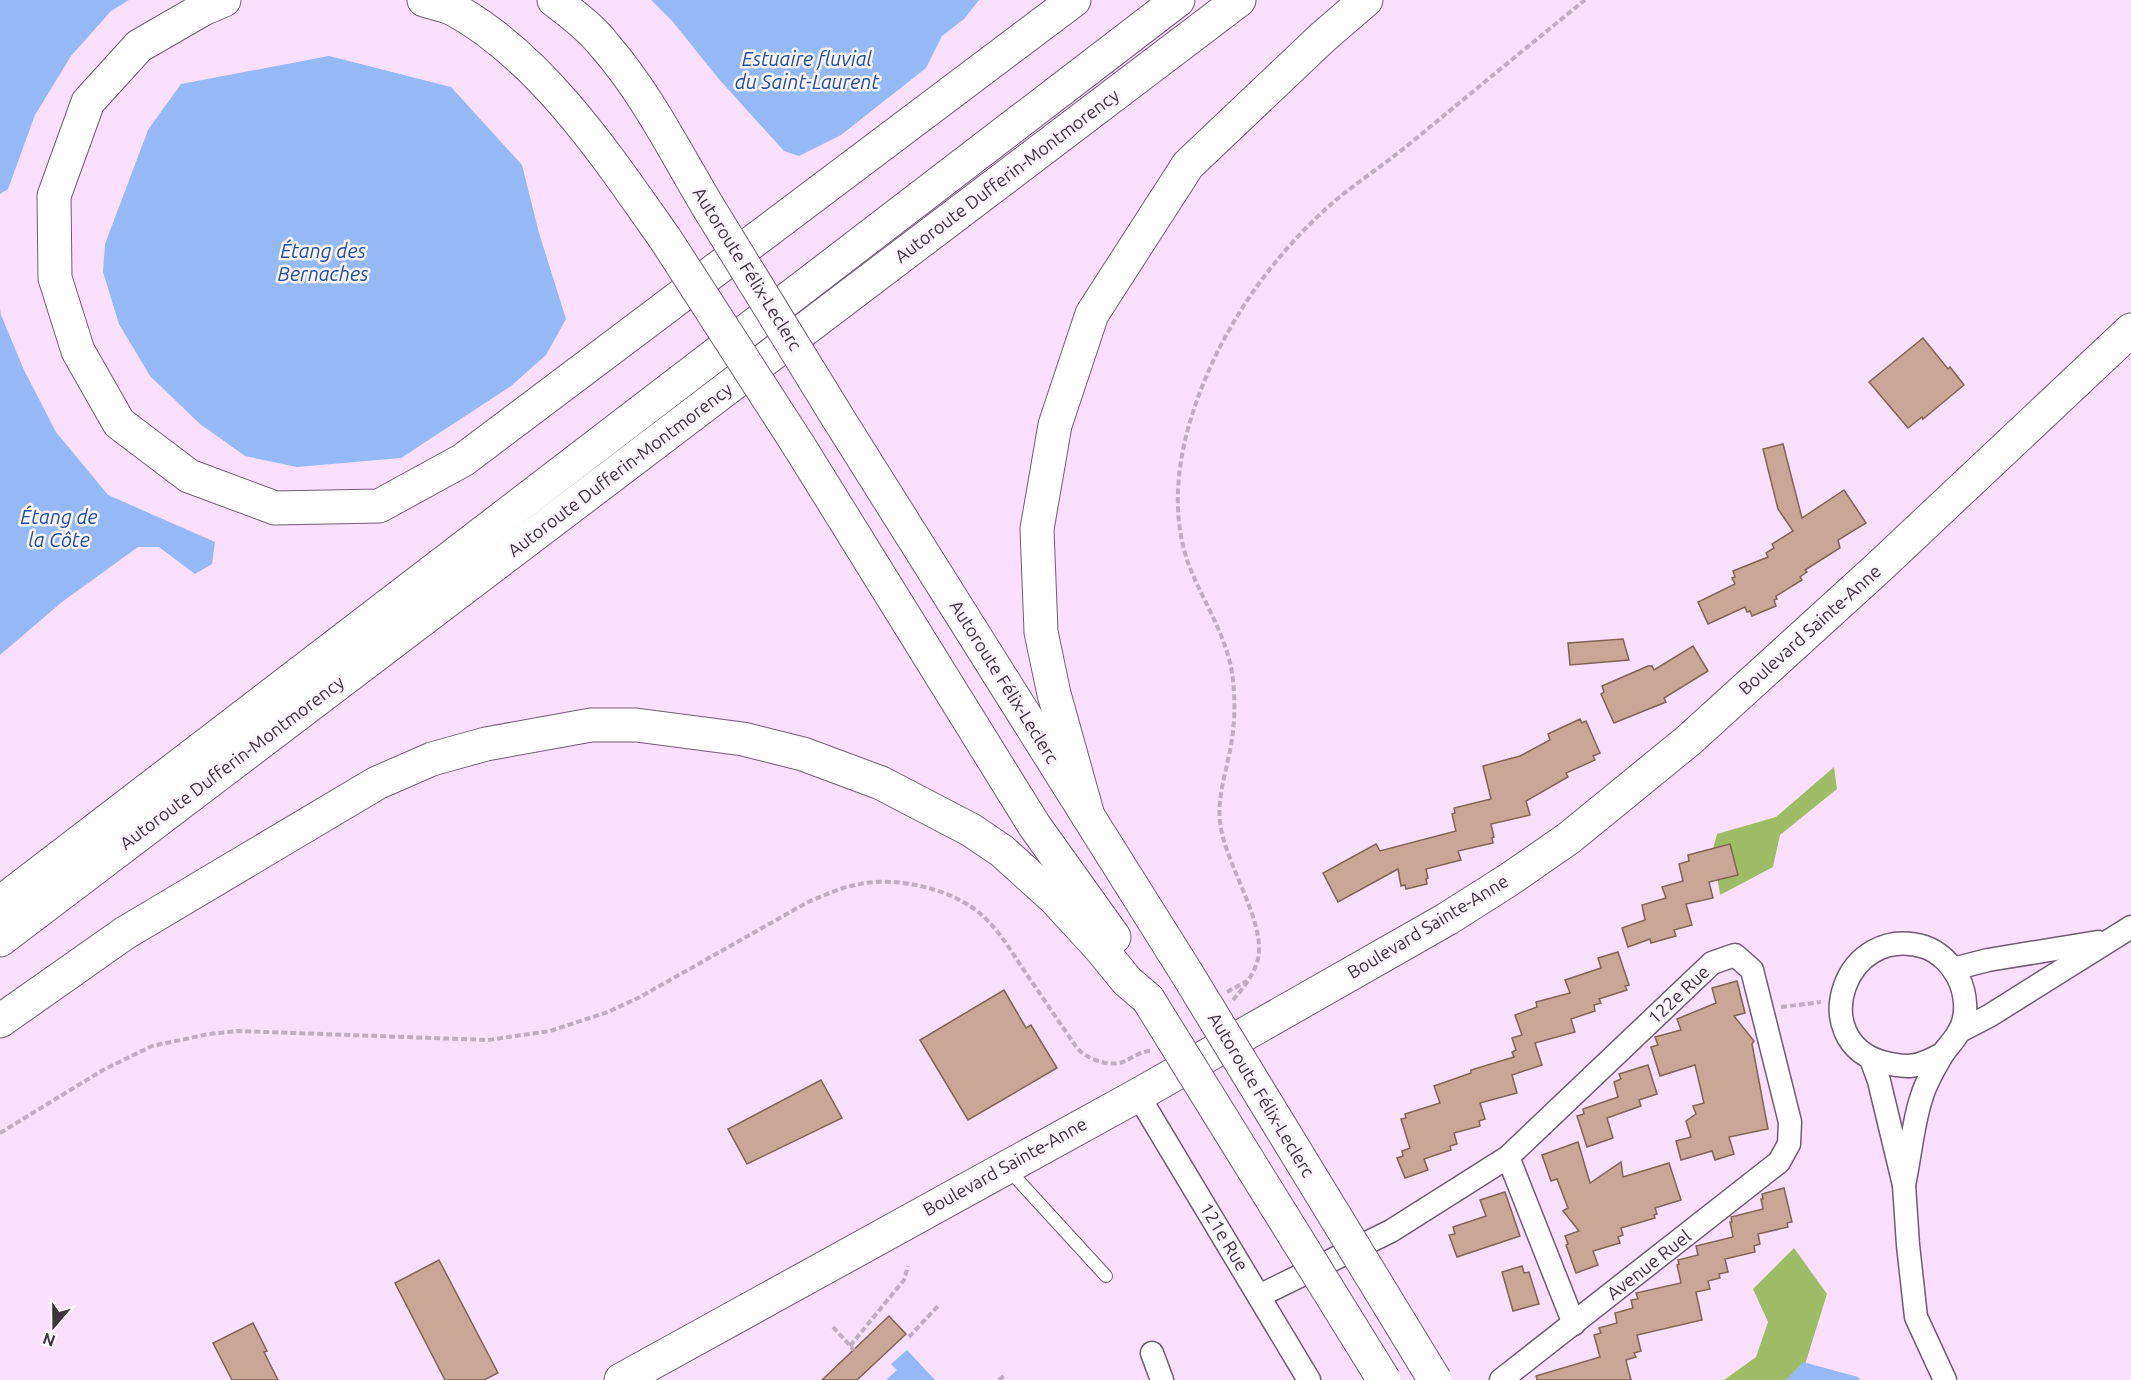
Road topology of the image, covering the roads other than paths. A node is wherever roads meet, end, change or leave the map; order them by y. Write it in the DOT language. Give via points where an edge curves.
graph roads {
  1 [pos="224,0"];
  2 [pos="424,0"];
  3 [pos="554,0"];
  4 [pos="1074,0"];
  5 [pos="1178,0"];
  6 [pos="1239,0"];
  7 [pos="1366,0"];
  8 [pos="2131,330"];
  9 [pos="1088,816"];
  10 [pos="0,903"];
  11 [pos="2131,927"];
  12 [pos="0,940"];
  13 [pos="2108,940"];
  14 [pos="1953,969"];
  15 [pos="1148,999"];
  16 [pos="0,1021"];
  17 [pos="1960,1031"];
  18 [pos="1942,1054"];
  19 [pos="1871,1059"];
  20 [pos="1138,1095"];
  21 [pos="1789,1144"];
  22 [pos="1508,1157"];
  23 [pos="1006,1167"];
  24 [pos="1904,1185"];
  25 [pos="1106,1276"];
  26 [pos="1259,1296"];
  27 [pos="1574,1324"];
  28 [pos="1152,1353"];
  29 [pos="621,1380"];
  30 [pos="1162,1380"];
  31 [pos="1309,1380"];
  32 [pos="1384,1380"];
  33 [pos="1435,1380"];
  34 [pos="1501,1380"];
  35 [pos="1945,1380"];
  1 -- 4 [label="main road" via="139,46 88,102 54,196 55,278 78,351 119,423 189,476 275,508 379,506 463,460"];
  2 -- 15 [label="main road, bridge" via="453,9 527,62 608,157 799,446 1034,825 1111,931"];
  3 -- 9 [label="main road, Autoroute Félix-Leclerc, bridge" via="604,44 626,71"];
  5 -- 10 [label="main road, Autoroute Dufferin-Montmorency"];
  6 -- 12 [label="main road, Autoroute Dufferin-Montmorency"];
  7 -- 9 [label="main road" via="1188,165 1092,314 1055,425 1037,530 1041,632"];
  8 -- 20 [label="main road, Boulevard Sainte-Anne" via="1689,740 1569,838 1447,919"];
  9 -- 33 [label="main road, Autoroute Félix-Leclerc, bridge"];
  11 -- 13 [label="street"];
  13 -- 14 [label="street"];
  13 -- 17 [label="street"];
  14 -- 17 [label="street" via="1965,999"];
  14 -- 19 [label="street" via="1942,957 1912,944 1879,948 1853,968 1841,999 1842,1017 1847,1034"];
  15 -- 16 [label="main road" via="1127,981 1055,899 1002,851 971,830 881,783 803,754 743,739 636,725 591,725 486,744 432,759 377,783 124,933"];
  15 -- 32 [label="main road, bridge"];
  17 -- 18 [label="street"];
  18 -- 19 [label="street" via="1923,1064 1902,1068"];
  18 -- 24 [label="street" via="1922,1095"];
  19 -- 24 [label="street"];
  20 -- 23 [label="main road, Boulevard Sainte-Anne"];
  20 -- 26 [label="street, 121e Rue"];
  21 -- 22 [label="street, 122e Rue" via="1790,1122 1752,970 1735,955 1712,963"];
  21 -- 27 [label="street, Avenue Ruel" via="1779,1162"];
  22 -- 26 [label="street, 122e Rue" via="1391,1231"];
  22 -- 27 [label="street"];
  23 -- 25 [label="lane"];
  23 -- 29 [label="main road, Boulevard Sainte-Anne"];
  24 -- 35 [label="street" via="1916,1317"];
  26 -- 31 [label="street, 121e Rue"];
  27 -- 34 [label="street, Avenue Ruel"];
  28 -- 30 [label="street"];
}
